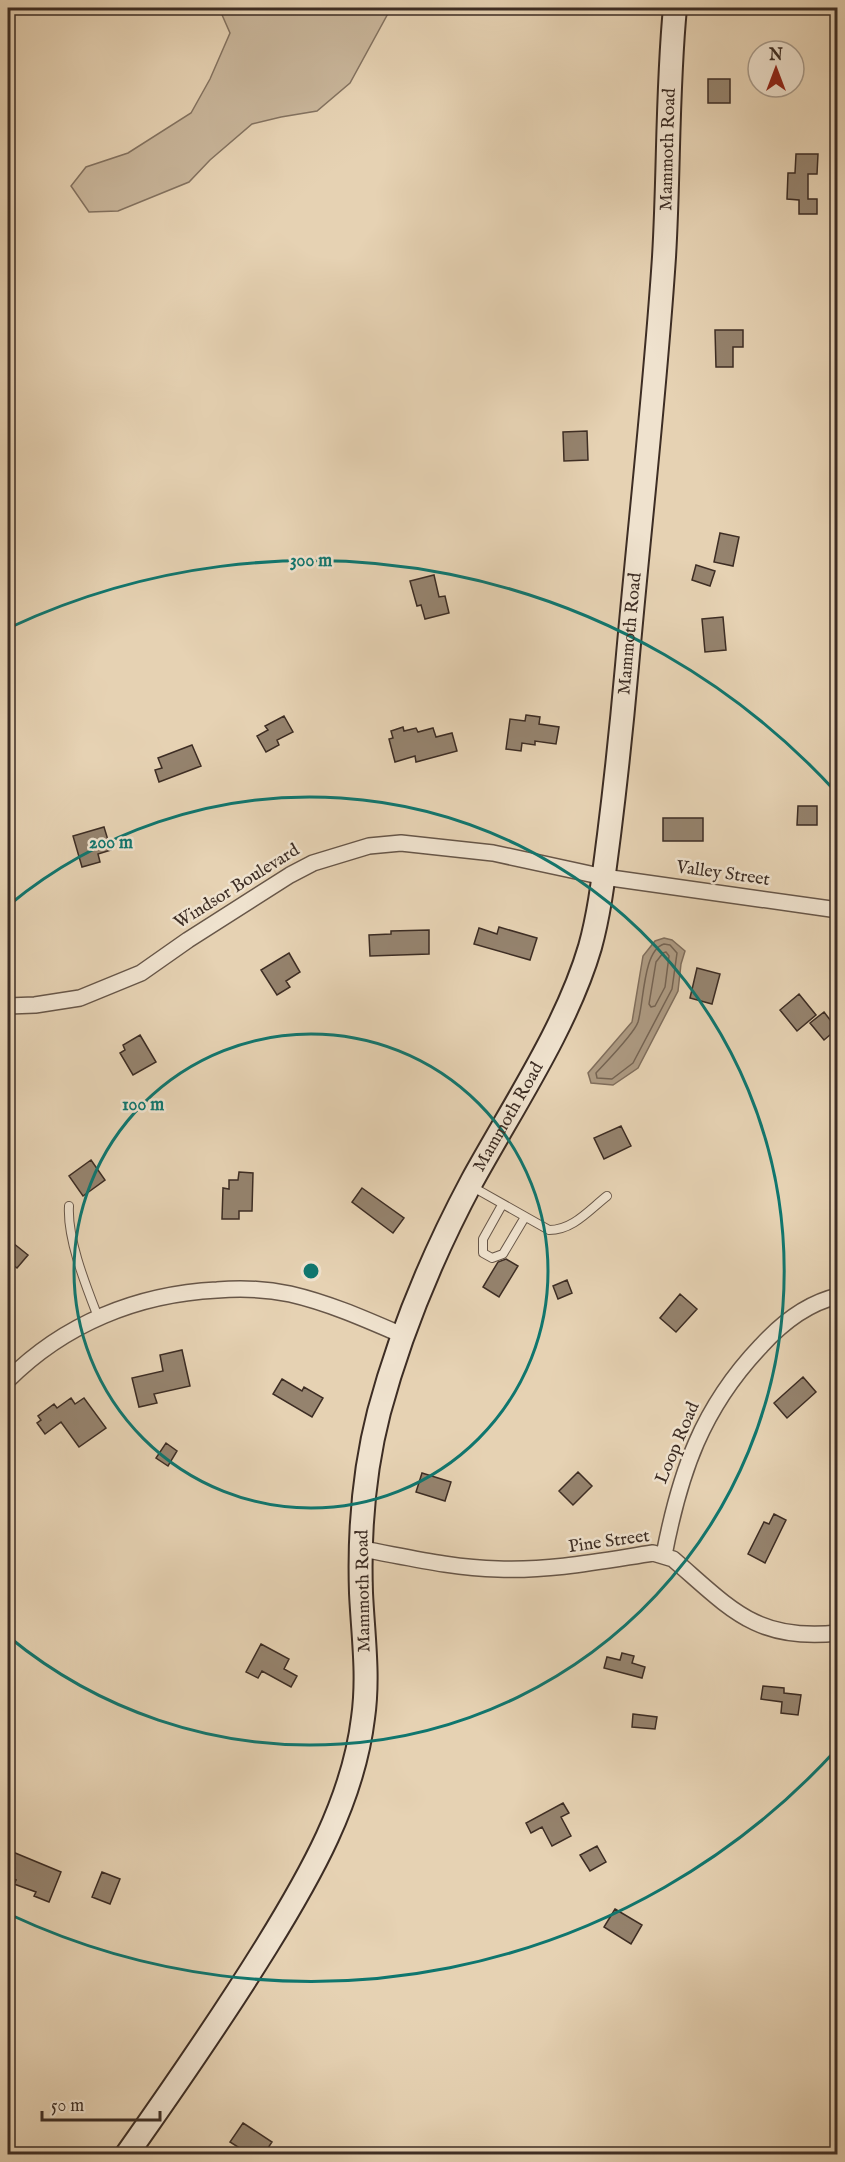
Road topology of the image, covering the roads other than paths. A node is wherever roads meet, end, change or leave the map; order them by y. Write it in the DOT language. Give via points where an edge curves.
graph roads {
  1 [pos="675,8"];
  2 [pos="604,877"];
  3 [pos="837,910"];
  4 [pos="8,1006"];
  5 [pos="470,1186"];
  6 [pos="607,1196"];
  7 [pos="502,1204"];
  8 [pos="69,1206"];
  9 [pos="525,1217"];
  10 [pos="837,1296"];
  11 [pos="98,1317"];
  12 [pos="402,1335"];
  13 [pos="8,1380"];
  14 [pos="362,1549"];
  15 [pos="664,1555"];
  16 [pos="837,1633"];
  17 [pos="127,2154"];
  1 -- 2 [label="main road, Mammoth Road" via="663,260 619,754"];
  2 -- 3 [label="street, Valley Street"];
  2 -- 4 [label="street, Windsor Boulevard" via="493,853 401,843 369,846 290,875 141,973 80,998"];
  2 -- 5 [label="main road, Mammoth Road" via="591,943 575,988"];
  5 -- 7 [label="lane"];
  5 -- 12 [label="main road, Mammoth Road" via="444,1235"];
  6 -- 9 [label="lane" via="561,1230 549,1230"];
  7 -- 9 [label="lane"];
  7 -- 9 [label="lane" via="483,1239 483,1253 492,1258 503,1254"];
  8 -- 11 [label="lane" via="68,1219 84,1281"];
  10 -- 15 [label="street, Loop Road" via="795,1316 772,1334 724,1390 701,1431 676,1496"];
  11 -- 12 [label="street" via="170,1294 258,1290 288,1293 343,1309"];
  11 -- 13 [label="street" via="46,1346"];
  12 -- 14 [label="main road, Mammoth Road" via="372,1444"];
  14 -- 15 [label="street, Pine Street" via="497,1569 562,1568 653,1553"];
  14 -- 17 [label="main road, Mammoth Road" via="364,1712 356,1760 338,1813 308,1875 220,2022"];
  15 -- 16 [label="street, Pine Street" via="754,1623 801,1635"];
}
